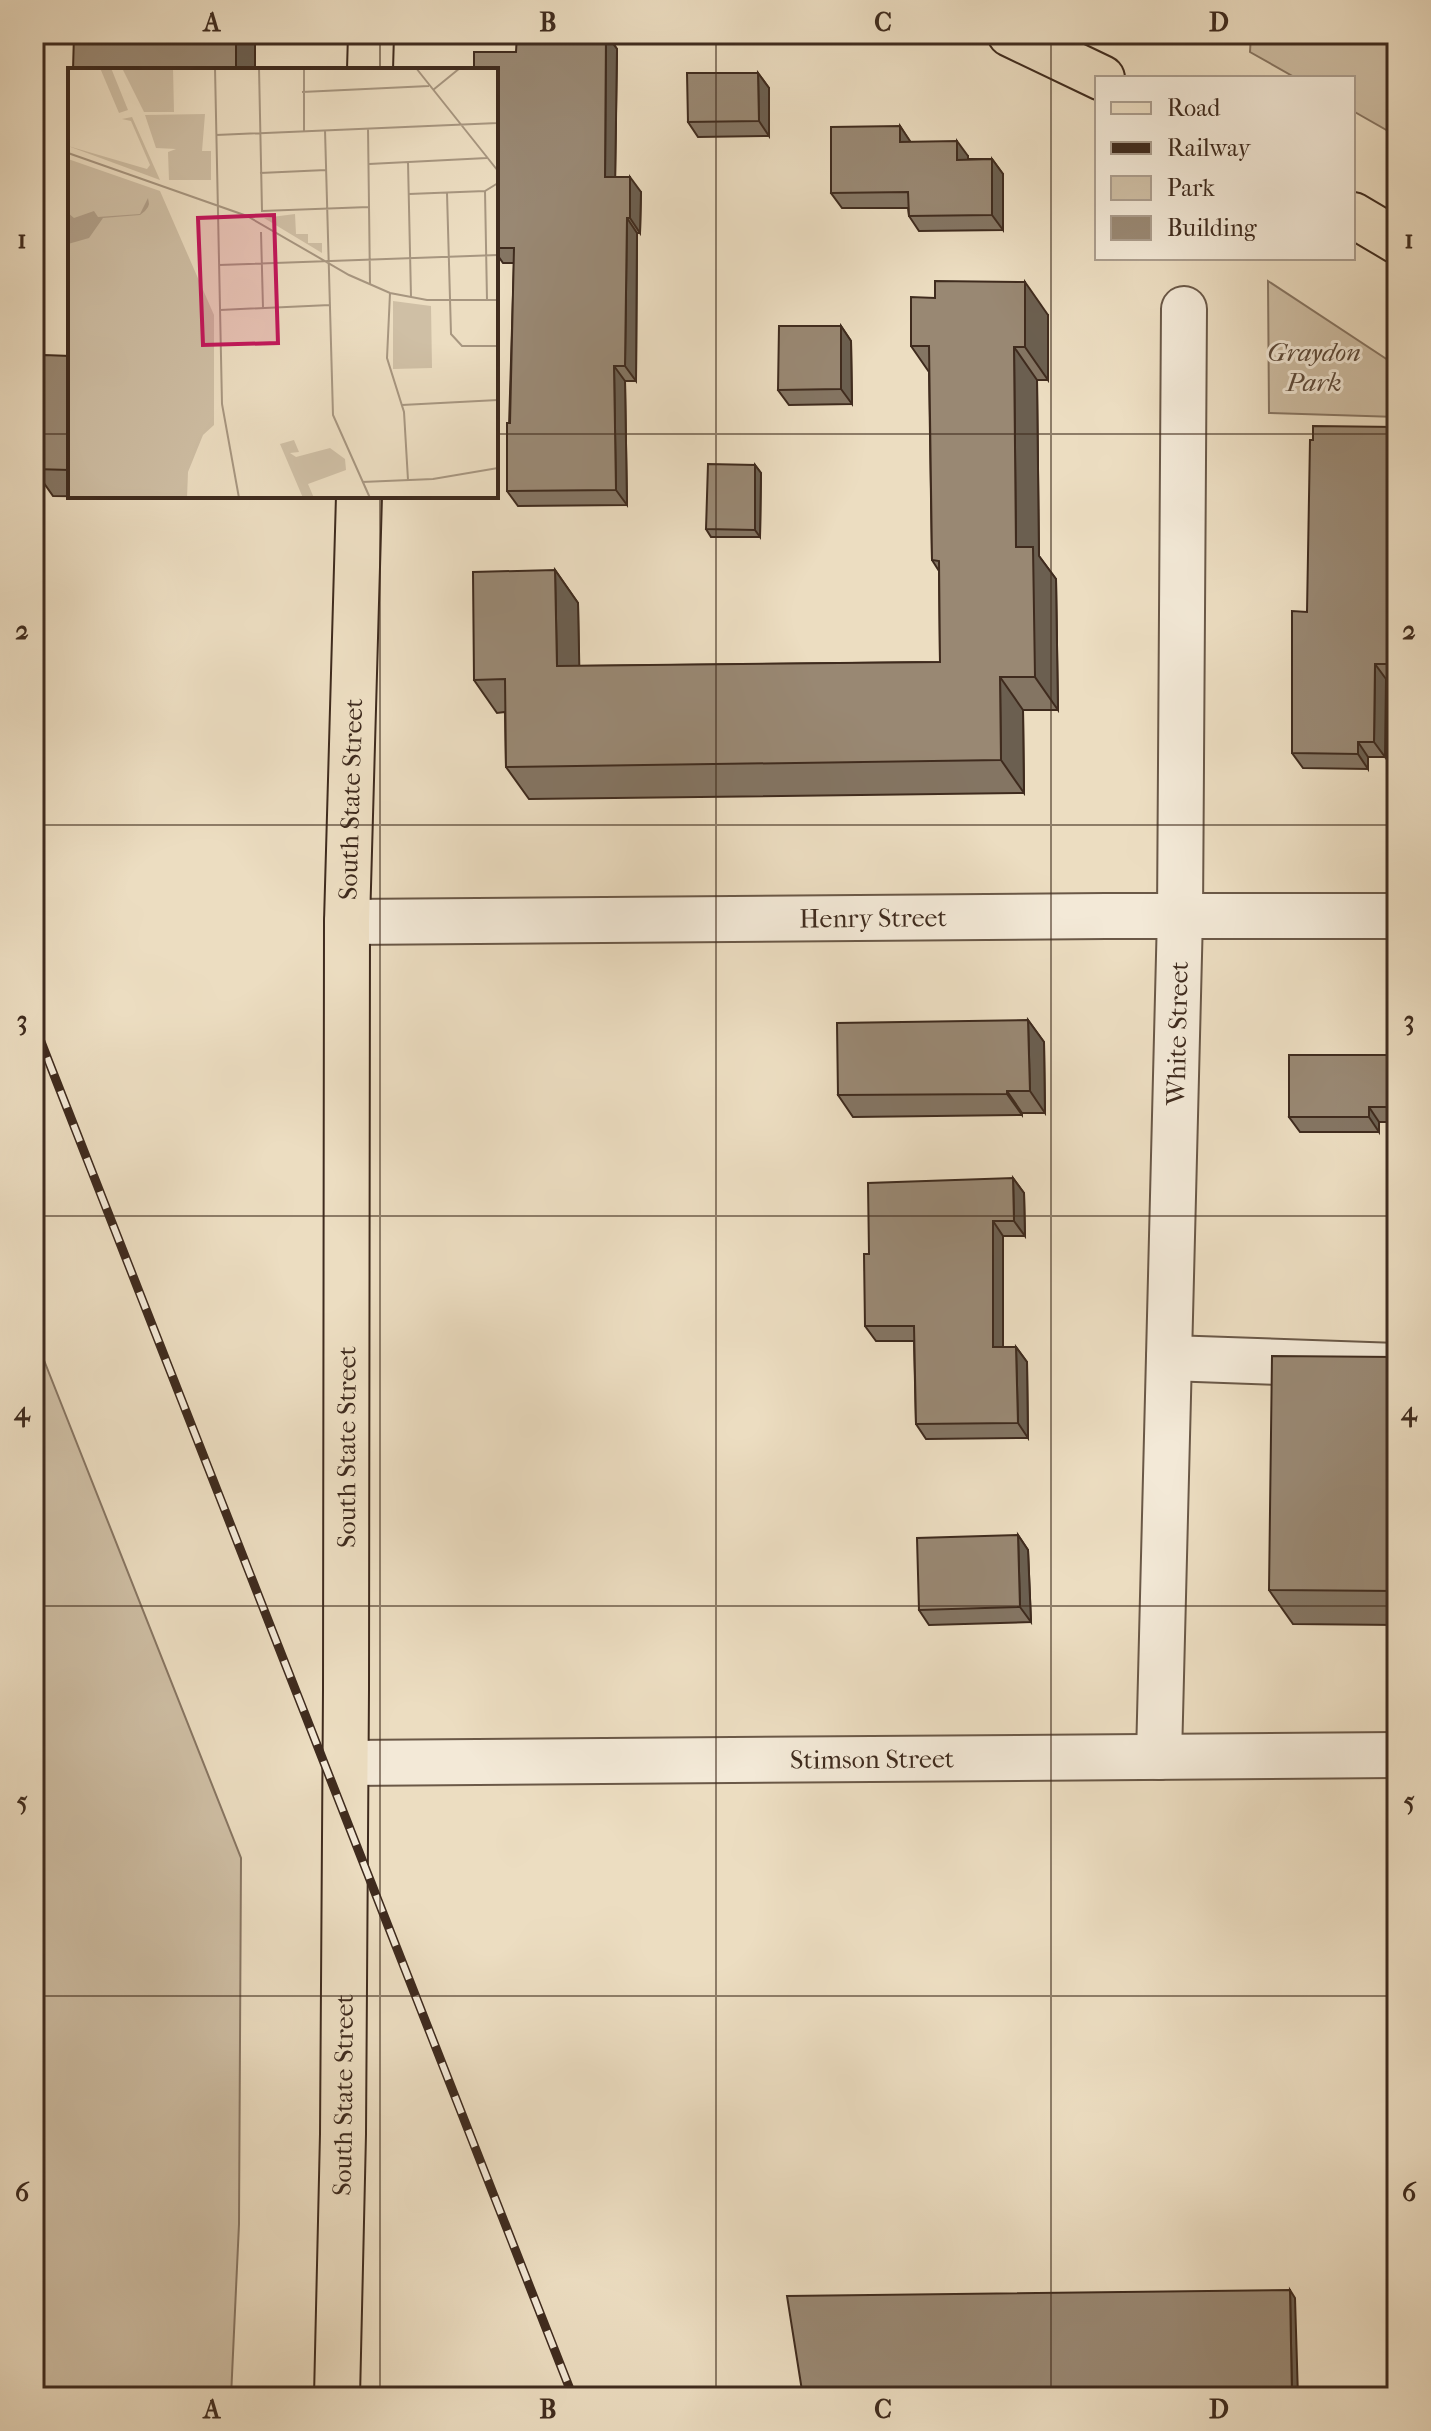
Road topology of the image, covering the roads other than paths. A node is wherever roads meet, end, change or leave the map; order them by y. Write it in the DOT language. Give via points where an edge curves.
graph roads {
  1 [pos="371,34"];
  2 [pos="1010,34"];
  3 [pos="370,68"];
  4 [pos="1098,76"];
  5 [pos="1355,216"];
  6 [pos="1397,241"];
  7 [pos="1184,309"];
  8 [pos="359,498"];
  9 [pos="1180,916"];
  10 [pos="1397,916"];
  11 [pos="347,922"];
  12 [pos="1169,1358"];
  13 [pos="1397,1366"];
  14 [pos="1397,1755"];
  15 [pos="1159,1757"];
  16 [pos="346,1763"];
  17 [pos="337,2397"];
  1 -- 3 [label="main road"];
  2 -- 4 [label="main road"];
  5 -- 6 [label="main road"];
  7 -- 9 [label="street, White Street"];
  8 -- 11 [label="main road, South State Street"];
  9 -- 10 [label="street, Henry Street"];
  9 -- 11 [label="street, Henry Street"];
  9 -- 12 [label="street, White Street"];
  11 -- 16 [label="main road, South State Street"];
  12 -- 13 [label="street"];
  12 -- 15 [label="street, White Street"];
  14 -- 15 [label="street, Stimson Street"];
  15 -- 16 [label="street, Stimson Street"];
  16 -- 17 [label="main road, South State Street"];
}
